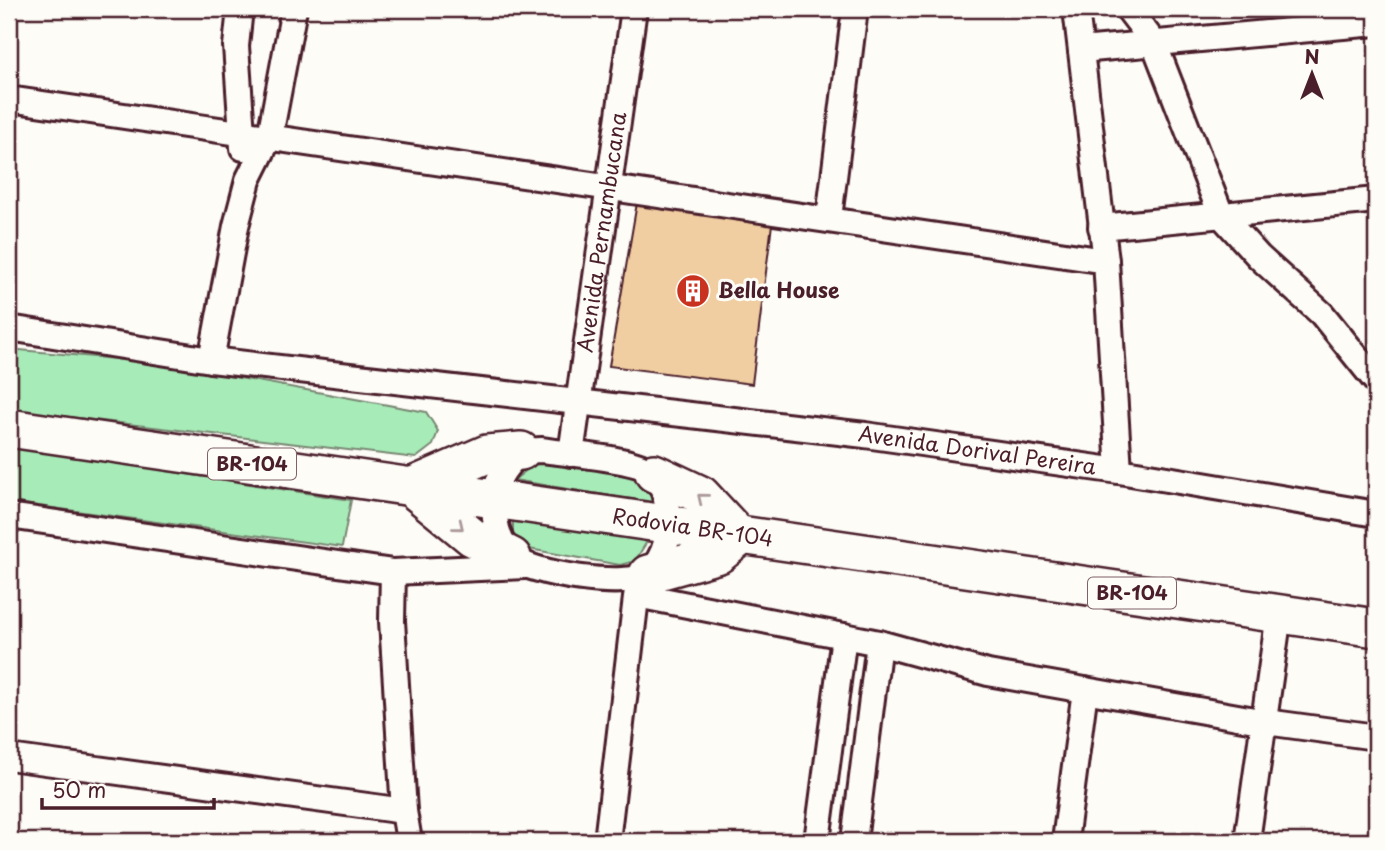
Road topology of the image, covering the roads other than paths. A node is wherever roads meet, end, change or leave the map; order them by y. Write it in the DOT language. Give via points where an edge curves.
graph roads {
  1 [pos="240,9"];
  2 [pos="294,9"];
  3 [pos="634,9"];
  4 [pos="855,9"];
  5 [pos="1076,9"];
  6 [pos="1128,9"];
  7 [pos="1376,23"];
  8 [pos="1154,43"];
  9 [pos="1081,50"];
  10 [pos="9,99"];
  11 [pos="240,133"];
  12 [pos="270,136"];
  13 [pos="248,180"];
  14 [pos="611,186"];
  15 [pos="1376,200"];
  16 [pos="1221,215"];
  17 [pos="829,218"];
  18 [pos="1101,227"];
  19 [pos="1106,261"];
  20 [pos="9,328"];
  21 [pos="211,360"];
  22 [pos="1376,381"];
  23 [pos="579,400"];
  24 [pos="9,428"];
  25 [pos="521,451"];
  26 [pos="571,454"];
  27 [pos="1119,471"];
  28 [pos="654,473"];
  29 [pos="411,487"];
  30 [pos="495,499"];
  31 [pos="1376,514"];
  32 [pos="9,516"];
  33 [pos="671,526"];
  34 [pos="740,537"];
  35 [pos="521,561"];
  36 [pos="393,572"];
  37 [pos="641,582"];
  38 [pos="1279,614"];
  39 [pos="1376,628"];
  40 [pos="844,636"];
  41 [pos="879,643"];
  42 [pos="1085,690"];
  43 [pos="1266,722"];
  44 [pos="1376,737"];
  45 [pos="9,757"];
  46 [pos="404,811"];
  47 [pos="410,841"];
  48 [pos="607,841"];
  49 [pos="817,841"];
  50 [pos="853,841"];
  51 [pos="1065,841"];
  52 [pos="1247,841"];
  1 -- 11 [label="street" via="236,46"];
  2 -- 12 [label="street"];
  3 -- 14 [label="street, Avenida Pernambucana"];
  4 -- 17 [label="street"];
  5 -- 9 [label="street"];
  6 -- 8 [label="street"];
  7 -- 8 [label="street"];
  8 -- 9 [label="street"];
  8 -- 16 [label="street"];
  9 -- 18 [label="street"];
  10 -- 11 [label="street"];
  11 -- 12 [label="street"];
  11 -- 13 [label="street"];
  12 -- 13 [label="street"];
  12 -- 14 [label="street"];
  13 -- 21 [label="street"];
  14 -- 17 [label="street"];
  14 -- 23 [label="street, Avenida Pernambucana"];
  15 -- 16 [label="street"];
  16 -- 18 [label="street"];
  16 -- 22 [label="street" via="1322,314"];
  17 -- 19 [label="street"];
  18 -- 19 [label="street"];
  19 -- 27 [label="street"];
  20 -- 21 [label="street, Avenida Dorival Pereira"];
  21 -- 23 [label="street, Avenida Dorival Pereira"];
  23 -- 26 [label="street, Avenida Pernambucana"];
  23 -- 27 [label="street, Avenida Dorival Pereira"];
  24 -- 29 [label="highway, Rodovia BR-104 / BR-104"];
  25 -- 26 [label="street"];
  25 -- 29 [label="highway" via="487,454"];
  25 -- 30 [label="street" via="499,479"];
  26 -- 28 [label="street" via="631,464"];
  27 -- 31 [label="street, Avenida Dorival Pereira"];
  28 -- 33 [label="street"];
  34 -- 28 [label="highway, one-way" via="701,495"];
  29 -- 30 [label="highway, Rodovia BR-104 / BR-104"];
  29 -- 35 [label="highway, one-way" via="472,537"];
  30 -- 33 [label="highway, Rodovia BR-104 / BR-104"];
  30 -- 35 [label="street" via="495,524"];
  32 -- 36 [label="street"];
  33 -- 34 [label="highway, Rodovia BR-104 / BR-104"];
  33 -- 37 [label="street" via="661,554"];
  34 -- 37 [label="highway" via="719,554"];
  34 -- 38 [label="highway, Rodovia BR-104 / BR-104"];
  35 -- 36 [label="street"];
  35 -- 37 [label="street" via="587,578"];
  36 -- 46 [label="street"];
  37 -- 40 [label="street"];
  37 -- 48 [label="street"];
  38 -- 39 [label="highway, Rodovia BR-104 / BR-104"];
  38 -- 43 [label="street"];
  40 -- 41 [label="street"];
  40 -- 49 [label="street"];
  41 -- 42 [label="street" via="988,673"];
  41 -- 50 [label="street"];
  42 -- 43 [label="street"];
  42 -- 51 [label="street"];
  43 -- 44 [label="street"];
  43 -- 52 [label="street"];
  45 -- 46 [label="street"];
  46 -- 47 [label="street"];
}
